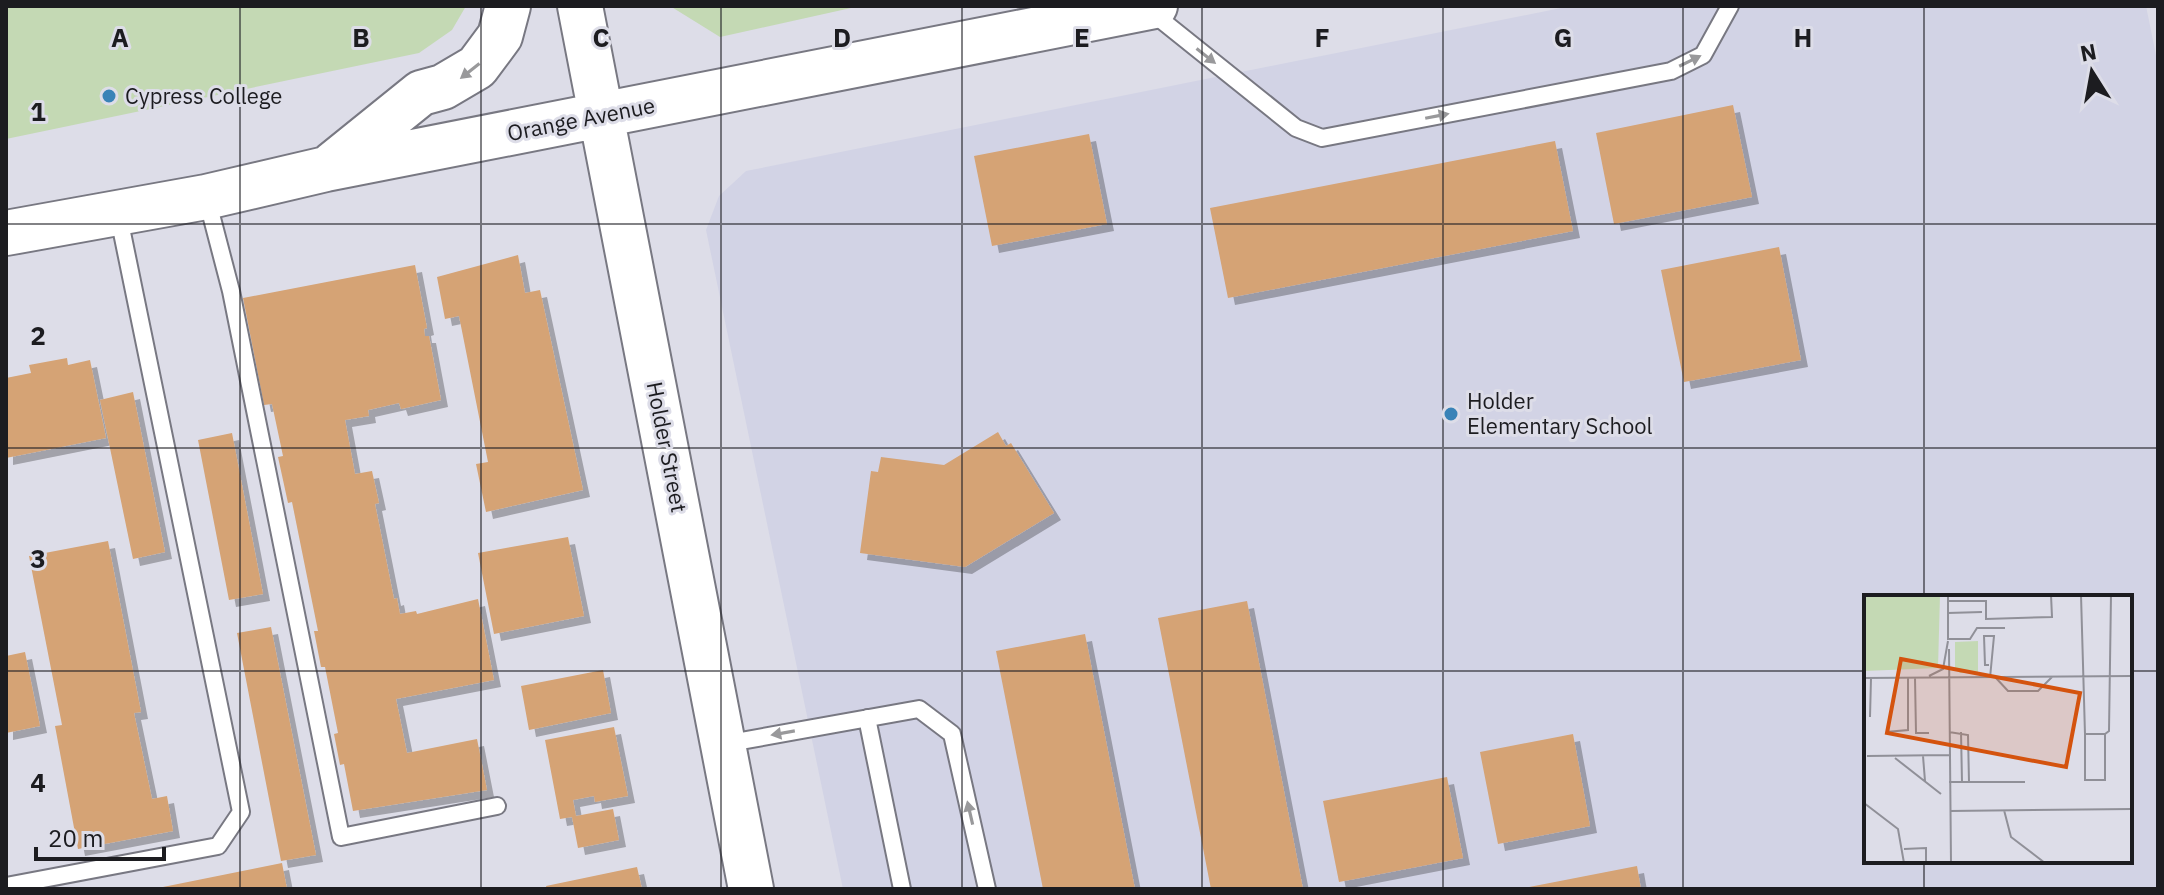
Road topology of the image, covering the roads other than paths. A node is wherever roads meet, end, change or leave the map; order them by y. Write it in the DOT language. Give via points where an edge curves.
graph roads {
  1 [pos="508,6"];
  2 [pos="580,6"];
  3 [pos="1730,6"];
  4 [pos="1150,7"];
  5 [pos="1073,14"];
  6 [pos="603,115"];
  7 [pos="326,169"];
  8 [pos="206,197"];
  9 [pos="117,211"];
  10 [pos="6,233"];
  11 [pos="867,718"];
  12 [pos="724,744"];
  13 [pos="497,806"];
  14 [pos="6,886"];
  15 [pos="751,889"];
  16 [pos="902,889"];
  17 [pos="987,889"];
  1 -- 7 [label="main road, one-way" via="500,36 477,67 421,93"];
  2 -- 6 [label="main road, Holder Street"];
  4 -- 3 [label="lane, one-way" via="1296,128 1322,138 1671,71 1703,55"];
  4 -- 5 [label="main road, Orange Avenue"];
  5 -- 6 [label="main road, Orange Avenue"];
  6 -- 7 [label="main road, Orange Avenue"];
  6 -- 12 [label="main road, Holder Street"];
  7 -- 8 [label="main road, Orange Avenue"];
  8 -- 9 [label="main road, Orange Avenue"];
  8 -- 13 [label="lane" via="231,291 341,837"];
  9 -- 10 [label="main road, Orange Avenue"];
  9 -- 14 [label="lane" via="241,812 218,846"];
  11 -- 12 [label="lane, one-way"];
  11 -- 16 [label="lane"];
  17 -- 11 [label="lane, one-way" via="952,734 919,709"];
  12 -- 15 [label="main road, Holder Street"];
}
